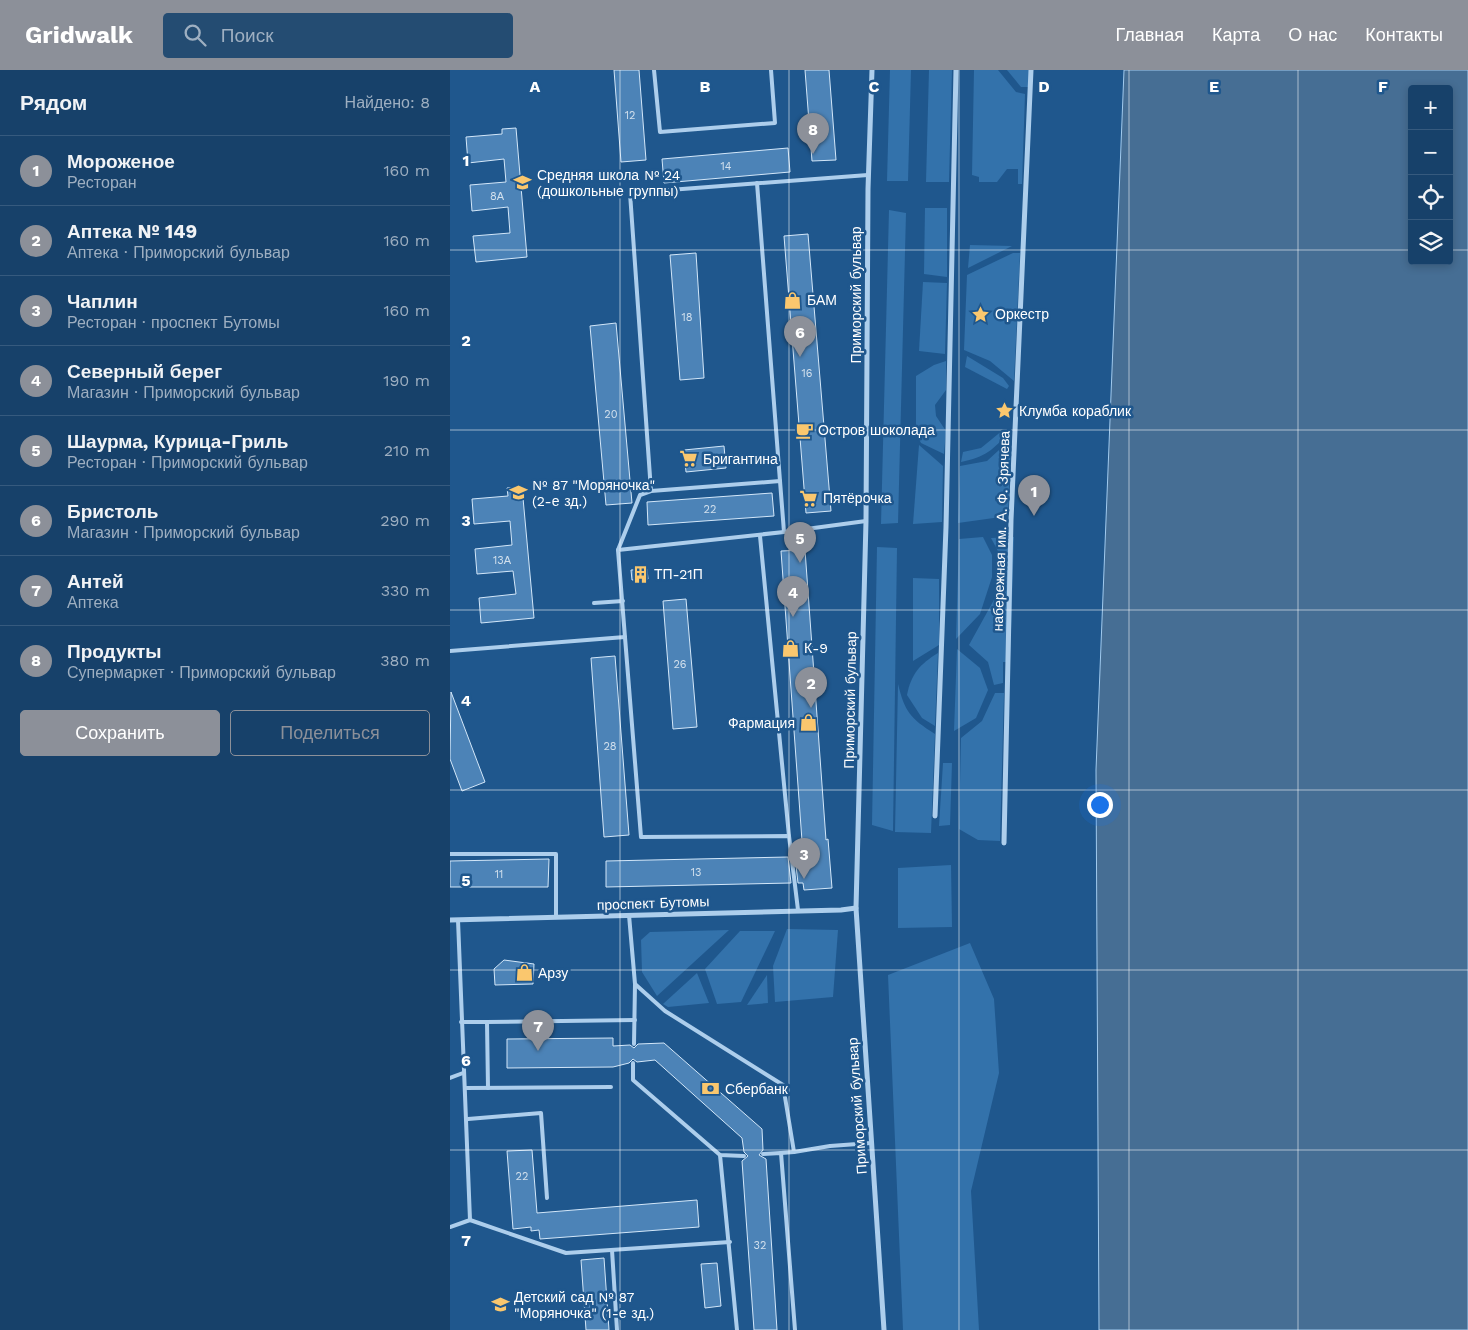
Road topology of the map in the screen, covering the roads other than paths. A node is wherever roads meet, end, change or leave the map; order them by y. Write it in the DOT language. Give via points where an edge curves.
graph roads {
  1 [pos="654,70"];
  2 [pos="771,70"];
  3 [pos="872,70"];
  4 [pos="956,70"];
  5 [pos="1031,70"];
  6 [pos="868,175"];
  7 [pos="757,183"];
  8 [pos="780,481"];
  9 [pos="651,491"];
  10 [pos="866,521"];
  11 [pos="784,532"];
  12 [pos="760,536"];
  13 [pos="618,550"];
  14 [pos="623,601"];
  15 [pos="594,603"];
  16 [pos="625,637"];
  17 [pos="450,651"];
  18 [pos="935,816"];
  19 [pos="789,836"];
  20 [pos="1004,843"];
  21 [pos="450,854"];
  22 [pos="856,908"];
  23 [pos="798,910"];
  24 [pos="629,915"];
  25 [pos="556,918"];
  26 [pos="450,920"];
  27 [pos="458,920"];
  28 [pos="635,984"];
  29 [pos="635,1020"];
  30 [pos="461,1022"];
  31 [pos="487,1022"];
  32 [pos="634,1044"];
  33 [pos="633,1063"];
  34 [pos="463,1073"];
  35 [pos="450,1078"];
  36 [pos="611,1087"];
  37 [pos="465,1088"];
  38 [pos="488,1088"];
  39 [pos="468,1119"];
  40 [pos="871,1143"];
  41 [pos="794,1152"];
  42 [pos="781,1153"];
  43 [pos="763,1154"];
  44 [pos="720,1155"];
  45 [pos="744,1156"];
  46 [pos="547,1198"];
  47 [pos="470,1220"];
  48 [pos="450,1227"];
  49 [pos="730,1242"];
  50 [pos="612,1250"];
  51 [pos="617,1330"];
  52 [pos="737,1330"];
  53 [pos="794,1330"];
  54 [pos="884,1330"];
  1 -- 2 [label="lane" via="660,132 775,123"];
  3 -- 6 [label="street, Приморский бульвар"];
  4 -- 18 [label="street" via="946,527"];
  5 -- 20 [label="street, набережная им. А. Ф. Зрячева" via="1011,520"];
  6 -- 7 [label="lane"];
  6 -- 10 [label="street, Приморский бульвар"];
  7 -- 8 [label="lane"];
  7 -- 9 [label="lane" via="630,193"];
  8 -- 9 [label="lane"];
  8 -- 11 [label="lane"];
  9 -- 13 [label="lane" via="640,495"];
  10 -- 11 [label="lane"];
  10 -- 22 [label="street, Приморский бульвар"];
  11 -- 12 [label="lane"];
  12 -- 13 [label="lane"];
  12 -- 19 [label="lane"];
  13 -- 14 [label="lane"];
  14 -- 15 [label="lane"];
  14 -- 16 [label="lane"];
  16 -- 17 [label="lane"];
  16 -- 19 [label="lane" via="641,838"];
  19 -- 23 [label="lane"];
  21 -- 25 [label="lane" via="556,854"];
  22 -- 23 [label="street, проспект Бутомы"];
  22 -- 40 [label="street, Приморский бульвар"];
  23 -- 24 [label="street, проспект Бутомы"];
  24 -- 25 [label="street, проспект Бутомы"];
  24 -- 28 [label="lane"];
  25 -- 27 [label="street, проспект Бутомы"];
  26 -- 27 [label="street, проспект Бутомы"];
  27 -- 30 [label="lane"];
  28 -- 29 [label="lane"];
  28 -- 41 [label="lane" via="665,1011 783,1085"];
  29 -- 31 [label="lane"];
  29 -- 32 [label="lane"];
  30 -- 31 [label="lane"];
  30 -- 34 [label="lane"];
  31 -- 38 [label="lane"];
  33 -- 44 [label="lane" via="633,1080"];
  34 -- 35 [label="lane"];
  34 -- 37 [label="lane"];
  36 -- 38 [label="lane"];
  37 -- 38 [label="lane"];
  37 -- 39 [label="lane"];
  39 -- 46 [label="lane" via="541,1113"];
  39 -- 47 [label="lane"];
  40 -- 41 [label="lane"];
  40 -- 54 [label="street, Приморский бульвар"];
  41 -- 42 [label="lane"];
  42 -- 43 [label="lane"];
  42 -- 53 [label="lane"];
  44 -- 45 [label="lane"];
  44 -- 49 [label="lane"];
  47 -- 48 [label="lane"];
  47 -- 50 [label="lane" via="566,1253"];
  49 -- 50 [label="lane"];
  49 -- 52 [label="lane"];
  50 -- 51 [label="lane"];
}
